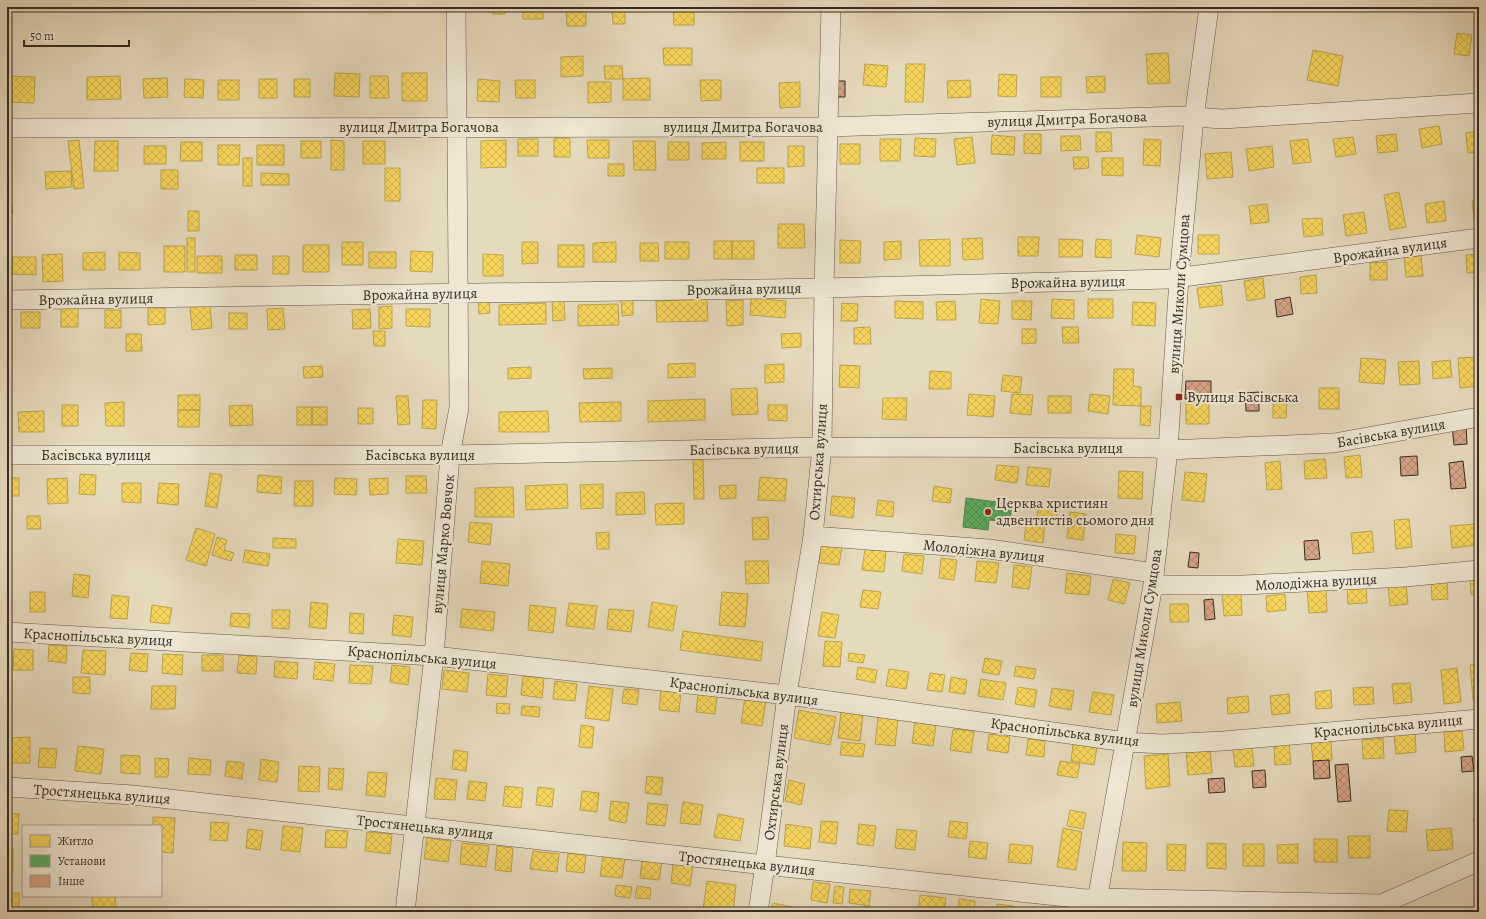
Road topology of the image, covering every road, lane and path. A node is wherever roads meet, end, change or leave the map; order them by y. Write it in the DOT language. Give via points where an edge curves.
graph roads {
  1 [pos="456,7"];
  2 [pos="831,7"];
  3 [pos="1209,7"];
  4 [pos="1479,103"];
  5 [pos="1194,118"];
  6 [pos="458,127"];
  7 [pos="828,127"];
  8 [pos="7,128"];
  9 [pos="1479,238"];
  10 [pos="1179,278"];
  11 [pos="824,288"];
  12 [pos="459,294"];
  13 [pos="7,300"];
  14 [pos="1479,417"];
  15 [pos="822,447"];
  16 [pos="1168,450"];
  17 [pos="450,455"];
  18 [pos="7,456"];
  19 [pos="813,536"];
  20 [pos="1479,570"];
  21 [pos="1153,579"];
  22 [pos="7,632"];
  23 [pos="434,656"];
  24 [pos="787,695"];
  25 [pos="1479,719"];
  26 [pos="1126,742"];
  27 [pos="7,787"];
  28 [pos="415,825"];
  29 [pos="1479,860"];
  30 [pos="765,865"];
  31 [pos="1096,905"];
  32 [pos="405,912"];
  33 [pos="758,912"];
  1 -- 6 [label="street, вулиця Марко Вовчок"];
  2 -- 7 [label="street, Охтирська вулиця"];
  3 -- 5 [label="street, вулиця Миколи Сумцова"];
  4 -- 5 [label="street, вулиця Дмитра Богачова" via="1222,120"];
  5 -- 7 [label="street, вулиця Дмитра Богачова" via="1182,116"];
  5 -- 10 [label="street, вулиця Миколи Сумцова"];
  6 -- 7 [label="street, вулиця Дмитра Богачова"];
  6 -- 8 [label="street, вулиця Дмитра Богачова"];
  6 -- 12 [label="street, вулиця Марко Вовчок"];
  7 -- 11 [label="street, Охтирська вулиця"];
  9 -- 10 [label="street, Врожайна вулиця"];
  10 -- 11 [label="street, Врожайна вулиця"];
  10 -- 16 [label="street, вулиця Миколи Сумцова"];
  11 -- 12 [label="street, Врожайна вулиця"];
  11 -- 15 [label="street, Охтирська вулиця"];
  12 -- 13 [label="street, Врожайна вулиця"];
  12 -- 17 [label="street, вулиця Марко Вовчок" via="459,408"];
  14 -- 16 [label="street, Басівська вулиця" via="1334,443"];
  15 -- 16 [label="street, Басівська вулиця"];
  15 -- 17 [label="street, Басівська вулиця"];
  15 -- 19 [label="street, Охтирська вулиця"];
  16 -- 21 [label="street, вулиця Миколи Сумцова"];
  17 -- 18 [label="street, Басівська вулиця"];
  17 -- 23 [label="street, вулиця Марко Вовчок"];
  19 -- 21 [label="street, Молодіжна вулиця" via="989,549"];
  19 -- 24 [label="street, Охтирська вулиця"];
  20 -- 21 [label="street, Молодіжна вулиця" via="1406,577 1244,585"];
  21 -- 26 [label="street, вулиця Миколи Сумцова"];
  22 -- 23 [label="street, Краснопільська вулиця"];
  23 -- 24 [label="street, Краснопільська вулиця"];
  23 -- 28 [label="street, вулиця Марко Вовчок"];
  24 -- 26 [label="street, Краснопільська вулиця"];
  24 -- 30 [label="street, Охтирська вулиця"];
  25 -- 26 [label="street, Краснопільська вулиця" via="1215,741 1162,744"];
  26 -- 31 [label="street, вулиця Миколи Сумцова"];
  27 -- 28 [label="street, Тростянецька вулиця" via="133,795"];
  28 -- 30 [label="street, Тростянецька вулиця"];
  28 -- 32 [label="street, вулиця Марко Вовчок"];
  29 -- 31 [label="street, Тростянецька вулиця" via="1382,904"];
  30 -- 31 [label="street, Тростянецька вулиця" via="1086,899"];
  30 -- 33 [label="street, Охтирська вулиця"];
}
